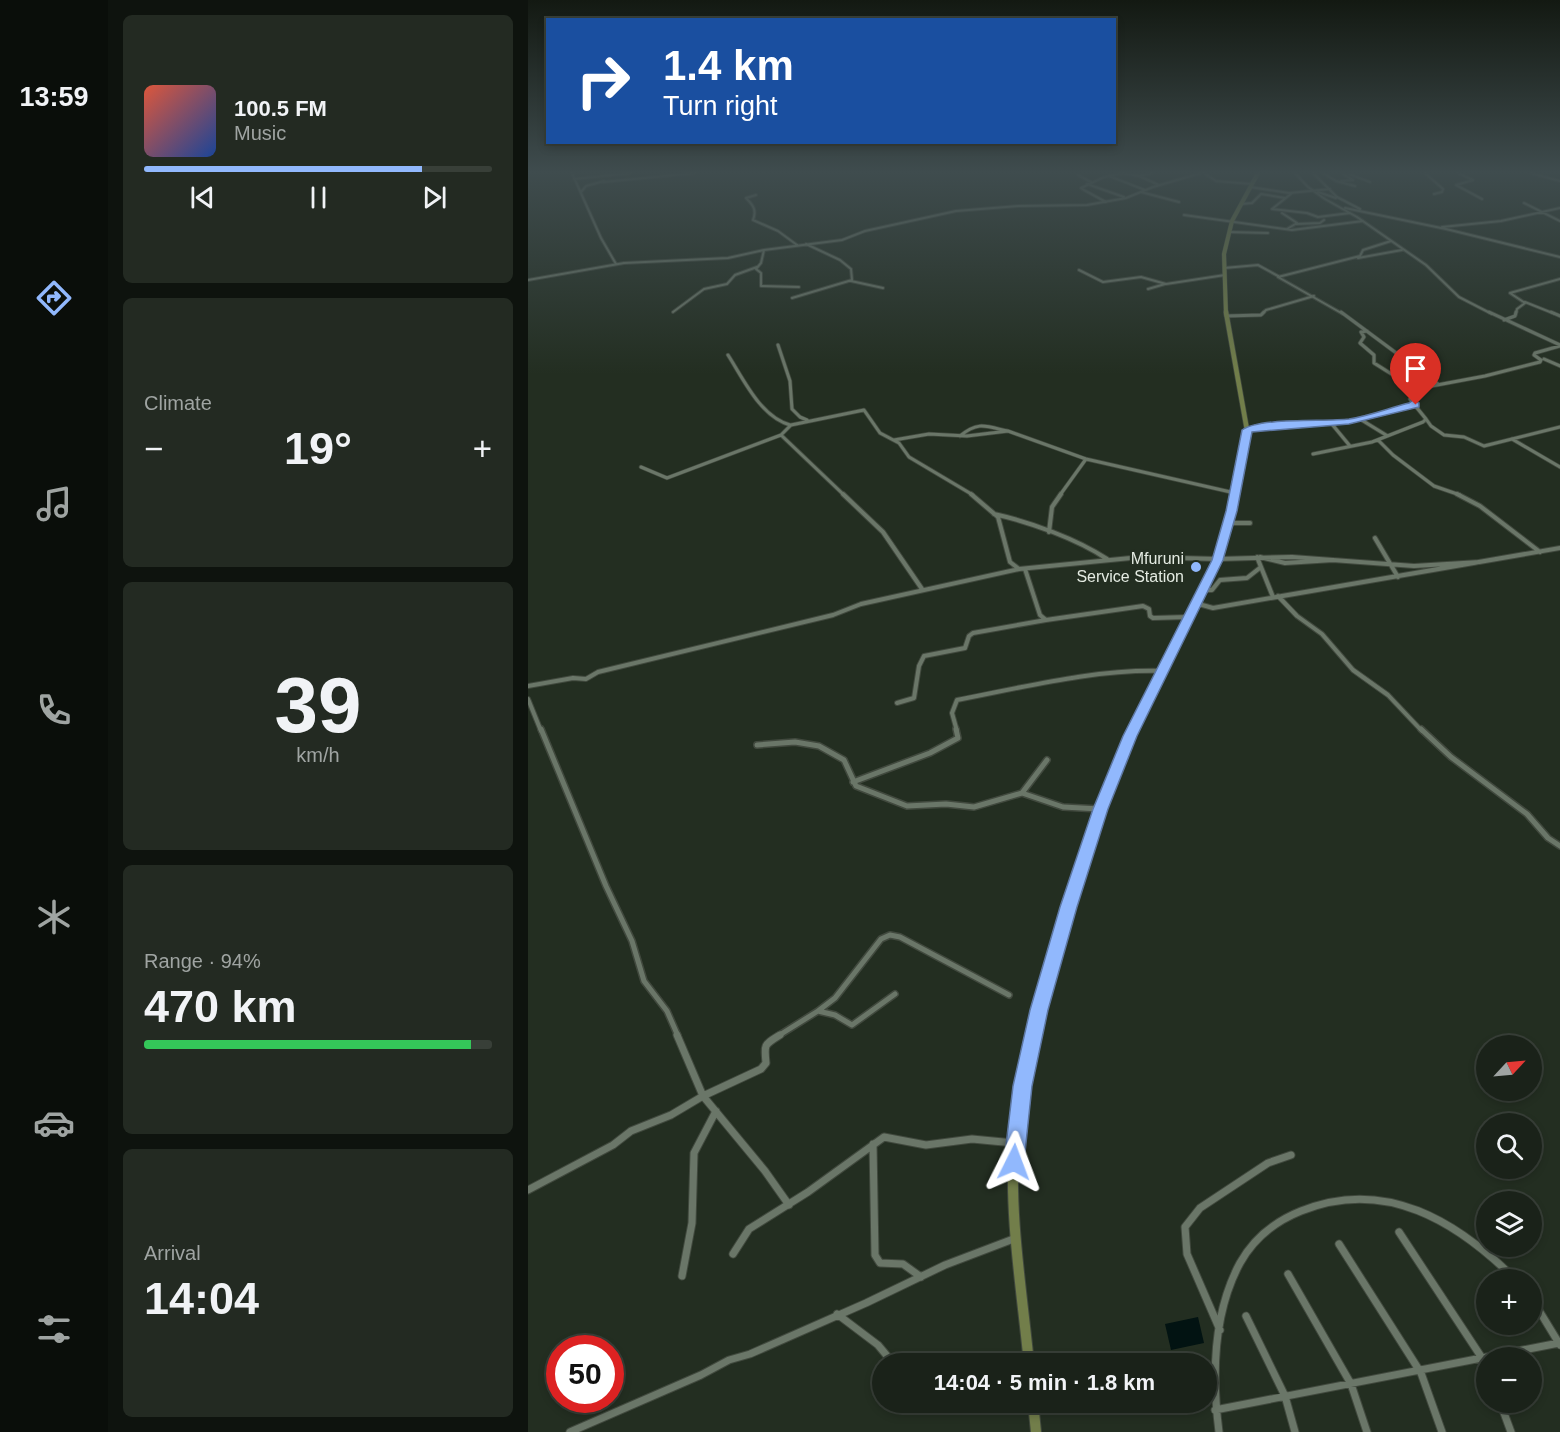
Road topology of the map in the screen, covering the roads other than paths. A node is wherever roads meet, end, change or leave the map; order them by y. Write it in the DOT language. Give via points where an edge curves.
graph roads {
  1 [pos="602,240"];
  2 [pos="788,240"];
  3 [pos="839,240"];
  4 [pos="1227,240"];
  5 [pos="1491,240"];
  6 [pos="1391,241"];
  7 [pos="806,244"];
  8 [pos="800,245"];
  9 [pos="764,250"];
  10 [pos="1402,250"];
  11 [pos="1560,257"];
  12 [pos="1352,259"];
  13 [pos="616,264"];
  14 [pos="757,267"];
  15 [pos="1224,267"];
  16 [pos="1079,270"];
  17 [pos="1225,275"];
  18 [pos="1278,276"];
  19 [pos="1560,279"];
  20 [pos="528,280"];
  21 [pos="851,281"];
  22 [pos="1165,284"];
  23 [pos="799,287"];
  24 [pos="883,288"];
  25 [pos="1148,289"];
  26 [pos="1314,296"];
  27 [pos="792,298"];
  28 [pos="1525,302"];
  29 [pos="673,312"];
  30 [pos="1226,316"];
  31 [pos="1560,316"];
  32 [pos="1504,320"];
  33 [pos="1367,331"];
  34 [pos="778,345"];
  35 [pos="1560,345"];
  36 [pos="728,355"];
  37 [pos="1544,359"];
  38 [pos="1560,366"];
  39 [pos="1438,384"];
  40 [pos="1417,390"];
  41 [pos="1413,403"];
  42 [pos="1360,419"];
  43 [pos="1426,419"];
  44 [pos="809,421"];
  45 [pos="1331,423"];
  46 [pos="790,425"];
  47 [pos="1560,427"];
  48 [pos="1247,430"];
  49 [pos="1007,431"];
  50 [pos="781,435"];
  51 [pos="1386,435"];
  52 [pos="959,436"];
  53 [pos="911,437"];
  54 [pos="1512,439"];
  55 [pos="894,440"];
  56 [pos="1378,440"];
  57 [pos="1350,447"];
  58 [pos="903,448"];
  59 [pos="1313,454"];
  60 [pos="1086,459"];
  61 [pos="641,467"];
  62 [pos="1560,467"];
  63 [pos="1235,493"];
  64 [pos="994,514"];
  65 [pos="1228,523"];
  66 [pos="1250,523"];
  67 [pos="1049,532"];
  68 [pos="1375,538"];
  69 [pos="1560,548"];
  70 [pos="1540,552"];
  71 [pos="1258,557"];
  72 [pos="1107,559"];
  73 [pos="1218,560"];
  74 [pos="1479,562"];
  75 [pos="1393,565"];
  76 [pos="1261,567"];
  77 [pos="1019,569"];
  78 [pos="1025,569"];
  79 [pos="1398,577"];
  80 [pos="922,589"];
  81 [pos="1202,590"];
  82 [pos="1275,597"];
  83 [pos="1195,603"];
  84 [pos="1188,617"];
  85 [pos="1046,620"];
  86 [pos="1163,671"];
  87 [pos="530,687"];
  88 [pos="528,699"];
  89 [pos="897,703"];
  90 [pos="757,745"];
  91 [pos="1047,760"];
  92 [pos="853,782"];
  93 [pos="1022,794"];
  94 [pos="1100,809"];
  95 [pos="1560,846"];
  96 [pos="895,994"];
  97 [pos="1010,994"];
  98 [pos="818,1011"];
  99 [pos="703,1096"];
  100 [pos="716,1111"];
  101 [pos="1014,1143"];
  102 [pos="873,1144"];
  103 [pos="1291,1155"];
  104 [pos="528,1190"];
  105 [pos="789,1205"];
  106 [pos="1399,1232"];
  107 [pos="1018,1238"];
  108 [pos="1339,1244"];
  109 [pos="733,1254"];
  110 [pos="1504,1269"];
  111 [pos="1288,1274"];
  112 [pos="682,1276"];
  113 [pos="921,1277"];
  114 [pos="837,1314"];
  115 [pos="1542,1315"];
  116 [pos="1246,1316"];
  117 [pos="1220,1330"];
  118 [pos="1560,1344"];
  119 [pos="1542,1347"];
  120 [pos="1476,1349"];
  121 [pos="885,1353"];
  122 [pos="1028,1353"];
  123 [pos="1476,1359"];
  124 [pos="1419,1371"];
  125 [pos="1217,1378"];
  126 [pos="1351,1384"];
  127 [pos="1285,1396"];
  128 [pos="1217,1410"];
  129 [pos="1034,1413"];
  130 [pos="1216,1413"];
  131 [pos="1504,1413"];
  132 [pos="570,1432"];
  133 [pos="1036,1432"];
  134 [pos="1219,1432"];
  135 [pos="1295,1432"];
  136 [pos="1367,1432"];
  137 [pos="1442,1432"];
  138 [pos="1511,1432"];
  1 -- 13 [label="street"];
  2 -- 8 [label="street"];
  3 -- 7 [label="street"];
  4 -- 15 [label="main road"];
  5 -- 11 [label="street"];
  6 -- 10 [label="street"];
  6 -- 12 [label="street" via="1363,250"];
  7 -- 8 [label="street"];
  7 -- 21 [label="street" via="843,261 851,269"];
  8 -- 9 [label="street"];
  9 -- 13 [label="street" via="728,258"];
  9 -- 14 [label="street"];
  10 -- 12 [label="street"];
  10 -- 32 [label="street" via="1433,270 1459,297"];
  12 -- 18 [label="street"];
  13 -- 20 [label="street"];
  14 -- 23 [label="street" via="762,286"];
  14 -- 29 [label="street" via="734,275 726,284 704,289"];
  15 -- 17 [label="main road"];
  15 -- 18 [label="street" via="1260,265"];
  16 -- 22 [label="street" via="1101,282 1139,277"];
  17 -- 22 [label="street"];
  17 -- 30 [label="main road"];
  18 -- 26 [label="street"];
  19 -- 28 [label="street" via="1510,294"];
  21 -- 24 [label="street"];
  21 -- 27 [label="street"];
  22 -- 25 [label="street"];
  26 -- 30 [label="street" via="1266,309 1261,315"];
  26 -- 33 [label="street"];
  28 -- 31 [label="street"];
  28 -- 32 [label="street" via="1515,316"];
  30 -- 48 [label="main road"];
  32 -- 35 [label="street"];
  33 -- 39 [label="street"];
  33 -- 40 [label="street" via="1361,332 1364,337 1360,343 1374,355 1374,363"];
  34 -- 44 [label="street" via="790,380 791,405 797,416"];
  35 -- 39 [label="street" via="1535,353 1540,362"];
  36 -- 46 [label="street" via="744,383 770,414 781,424"];
  37 -- 38 [label="street"];
  39 -- 40 [label="street"];
  40 -- 41 [label="street" via="1419,395 1410,399"];
  41 -- 42 [label="street"];
  41 -- 43 [label="street"];
  42 -- 45 [label="street"];
  42 -- 51 [label="street"];
  43 -- 51 [label="street"];
  43 -- 54 [label="street" via="1444,435 1464,437 1484,446"];
  44 -- 46 [label="street"];
  44 -- 55 [label="street" via="864,410 880,433"];
  45 -- 48 [label="street"];
  45 -- 57 [label="street"];
  46 -- 50 [label="street"];
  47 -- 54 [label="street"];
  48 -- 63 [label="main road"];
  49 -- 52 [label="street"];
  49 -- 52 [label="street" via="979,425"];
  49 -- 60 [label="street"];
  50 -- 61 [label="street" via="667,478"];
  50 -- 80 [label="street" via="883,532"];
  51 -- 56 [label="street"];
  52 -- 53 [label="street"];
  53 -- 55 [label="street"];
  53 -- 58 [label="street"];
  54 -- 62 [label="street"];
  55 -- 58 [label="street"];
  56 -- 57 [label="street"];
  56 -- 70 [label="street" via="1434,486 1480,506"];
  57 -- 59 [label="street"];
  58 -- 64 [label="street" via="917,463 966,489"];
  60 -- 63 [label="street"];
  60 -- 67 [label="street" via="1052,507"];
  63 -- 65 [label="main road"];
  64 -- 67 [label="street" via="1026,521"];
  64 -- 77 [label="street" via="1001,521 1010,562"];
  65 -- 66 [label="street"];
  65 -- 73 [label="main road"];
  67 -- 72 [label="street"];
  68 -- 75 [label="street"];
  69 -- 70 [label="street"];
  70 -- 74 [label="street"];
  71 -- 73 [label="street"];
  71 -- 75 [label="street"];
  71 -- 76 [label="street"];
  72 -- 73 [label="street"];
  72 -- 78 [label="street"];
  73 -- 81 [label="main road"];
  74 -- 75 [label="street"];
  74 -- 79 [label="street"];
  75 -- 79 [label="street"];
  76 -- 81 [label="street" via="1247,578 1220,580 1209,591"];
  76 -- 82 [label="street"];
  77 -- 78 [label="street"];
  77 -- 80 [label="street"];
  78 -- 85 [label="street" via="1040,615"];
  79 -- 82 [label="street"];
  80 -- 87 [label="street" via="735,640 627,664 586,679"];
  81 -- 83 [label="main road"];
  82 -- 83 [label="street" via="1213,608"];
  82 -- 95 [label="street" via="1322,634 1353,670 1388,695 1451,757 1527,814"];
  83 -- 84 [label="main road"];
  84 -- 85 [label="street" via="1152,618 1143,606"];
  84 -- 86 [label="main road"];
  85 -- 89 [label="street" via="973,633 965,648 924,656 914,698"];
  86 -- 92 [label="street" via="1132,670 1080,677 957,700 951,712 958,738 930,753"];
  86 -- 94 [label="main road" via="1130,736"];
  88 -- 99 [label="street" via="632,941 644,981 667,1011"];
  90 -- 92 [label="street" via="795,742 819,746 844,760"];
  91 -- 93 [label="street"];
  92 -- 93 [label="street" via="861,789 911,806 974,807"];
  93 -- 94 [label="street" via="1063,807"];
  94 -- 101 [label="main road" via="1039,1010"];
  96 -- 98 [label="street" via="852,1025"];
  97 -- 98 [label="street" via="890,935 881,939 833,1001"];
  98 -- 99 [label="street" via="770,1040 764,1048 766,1063 760,1069"];
  99 -- 100 [label="street"];
  99 -- 104 [label="street" via="671,1115 631,1131 613,1145"];
  100 -- 105 [label="street"];
  100 -- 112 [label="street" via="694,1154 692,1223"];
  101 -- 102 [label="street" via="972,1139 926,1145 890,1136"];
  101 -- 107 [label="main road" via="1013,1198"];
  102 -- 105 [label="street"];
  102 -- 113 [label="street" via="875,1255 880,1263 903,1264"];
  103 -- 117 [label="street" via="1268,1163 1200,1208 1185,1227 1187,1254"];
  105 -- 109 [label="street" via="748,1229"];
  106 -- 120 [label="street"];
  107 -- 113 [label="street"];
  107 -- 122 [label="main road"];
  108 -- 124 [label="street"];
  110 -- 117 [label="street" via="1466,1235 1401,1203 1369,1197 1330,1200 1310,1205 1270,1227 1253,1244 1229,1290"];
  111 -- 126 [label="street"];
  113 -- 114 [label="street"];
  114 -- 121 [label="street"];
  114 -- 132 [label="street"];
  115 -- 118 [label="street"];
  116 -- 127 [label="street"];
  117 -- 125 [label="street"];
  118 -- 119 [label="street"];
  123 -- 124 [label="street"];
  124 -- 126 [label="street"];
  124 -- 137 [label="street"];
  126 -- 127 [label="street"];
  126 -- 136 [label="street"];
  127 -- 128 [label="street"];
  127 -- 135 [label="street"];
  129 -- 133 [label="main road"];
  130 -- 134 [label="street"];
  131 -- 138 [label="street"];
}
